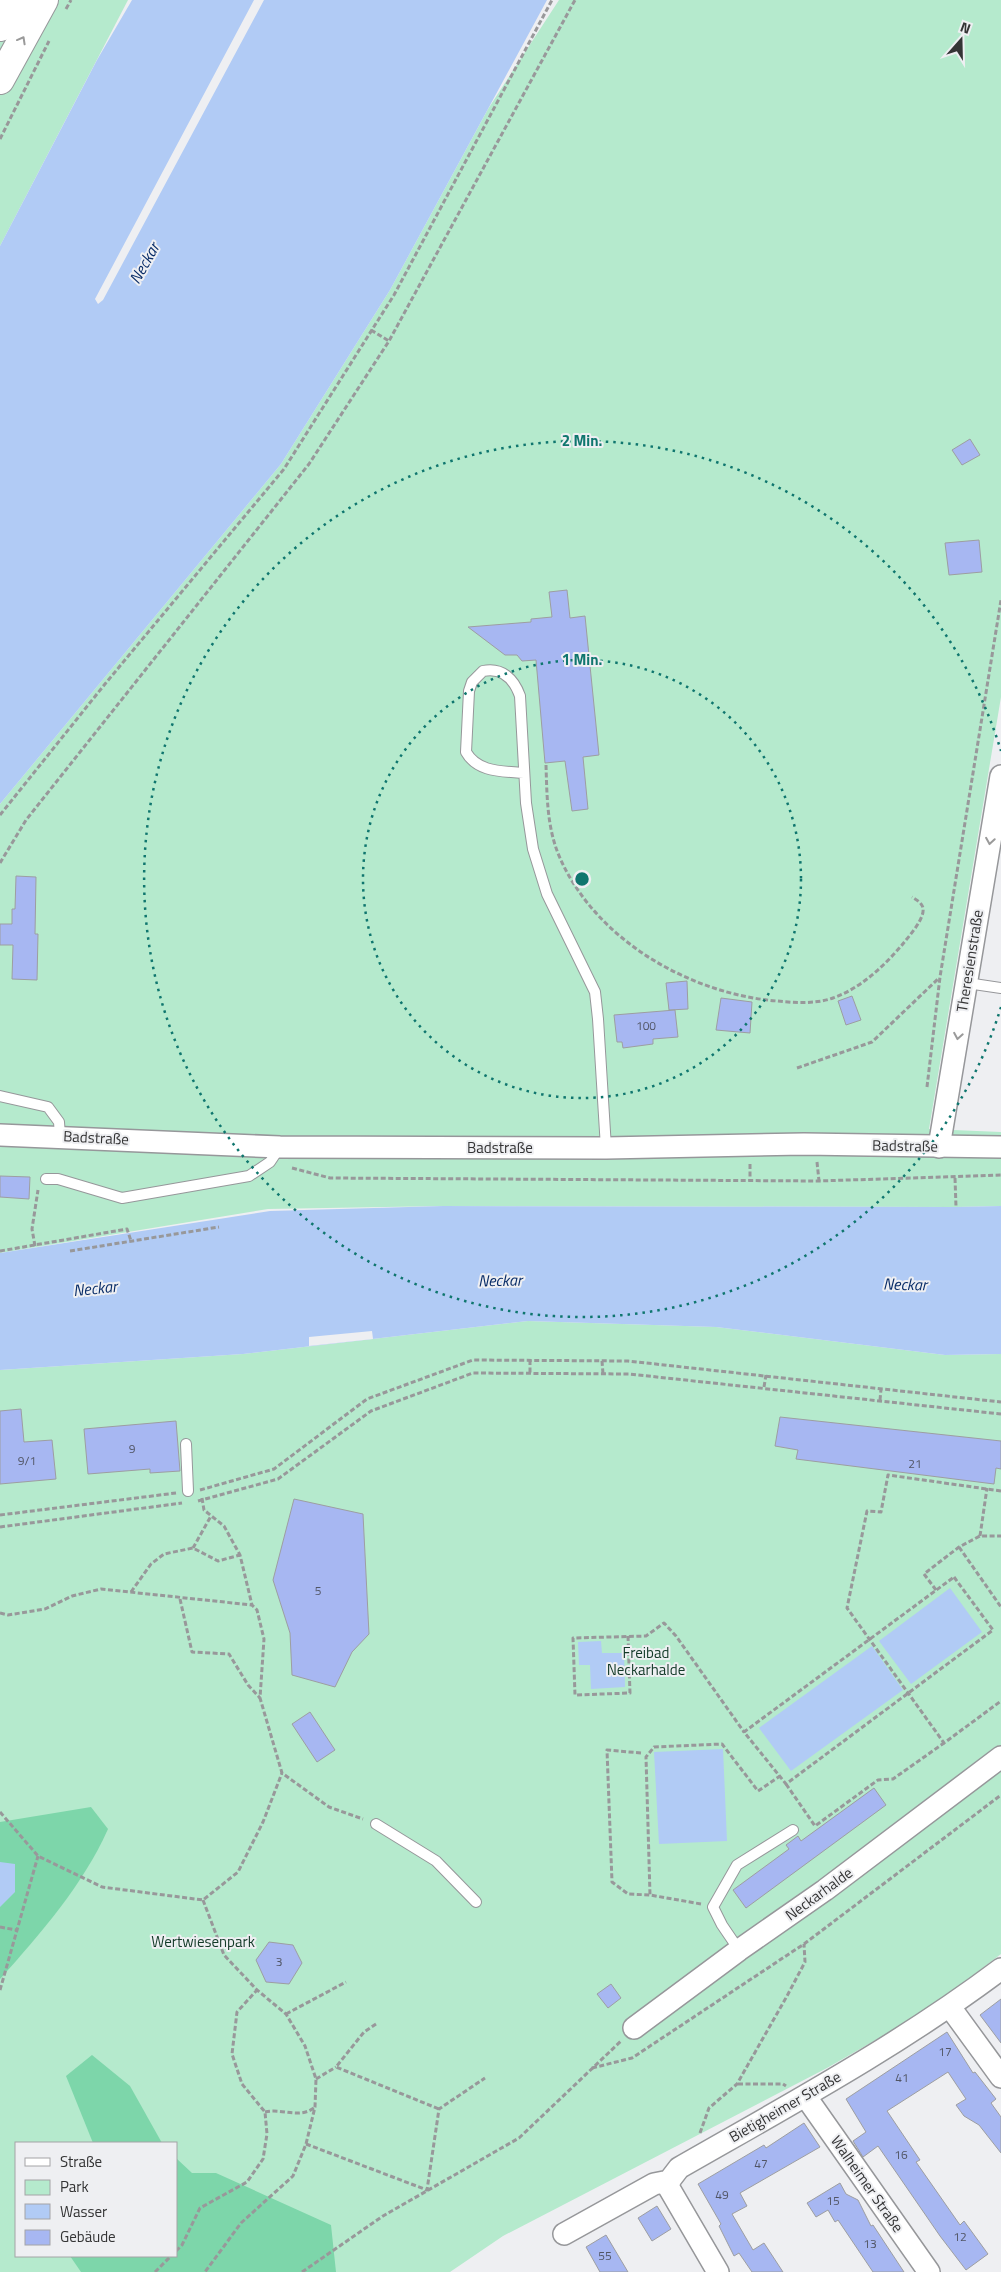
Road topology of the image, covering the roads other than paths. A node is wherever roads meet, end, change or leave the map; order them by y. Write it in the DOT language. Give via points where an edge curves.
graph roads {
  1 [pos="15,0"];
  2 [pos="53,8"];
  3 [pos="0,27"];
  4 [pos="0,80"];
  5 [pos="524,773"];
  6 [pos="1001,776"];
  7 [pos="966,983"];
  8 [pos="1001,988"];
  9 [pos="0,1096"];
  10 [pos="0,1135"];
  11 [pos="60,1136"];
  12 [pos="1001,1145"];
  13 [pos="940,1147"];
  14 [pos="606,1148"];
  15 [pos="275,1155"];
  16 [pos="46,1179"];
  17 [pos="186,1444"];
  18 [pos="188,1492"];
  19 [pos="1001,1757"];
  20 [pos="376,1824"];
  21 [pos="793,1830"];
  22 [pos="476,1902"];
  23 [pos="739,1950"];
  24 [pos="1001,1969"];
  25 [pos="950,2007"];
  26 [pos="634,2028"];
  27 [pos="1001,2077"];
  28 [pos="802,2099"];
  29 [pos="669,2181"];
  30 [pos="564,2234"];
  31 [pos="718,2272"];
  32 [pos="929,2272"];
  1 -- 3 [label="main road"];
  4 -- 2 [label="main road, one-way"];
  5 -- 5 [label="lane" via="523,722 516,684 499,671 483,671 472,682 469,691 466,752 471,760 487,769"];
  5 -- 14 [label="lane" via="539,869 561,925 594,992"];
  6 -- 7 [label="street, Theresienstraße, one-way"];
  7 -- 8 [label="lane"];
  7 -- 13 [label="street, Theresienstraße, one-way"];
  9 -- 11 [label="lane" via="48,1107 59,1122"];
  10 -- 11 [label="street, Badstraße"];
  11 -- 15 [label="street, Badstraße"];
  12 -- 13 [label="street, Badstraße"];
  13 -- 14 [label="street, Badstraße" via="795,1144"];
  14 -- 15 [label="street, Badstraße"];
  15 -- 16 [label="lane" via="249,1176 122,1198 58,1179"];
  17 -- 18 [label="lane"];
  19 -- 23 [label="street, Neckarhalde" via="825,1890"];
  20 -- 22 [label="lane" via="436,1861"];
  21 -- 23 [label="lane" via="737,1865 714,1907"];
  23 -- 26 [label="street, Neckarhalde"];
  24 -- 25 [label="street, Bietigheimer Straße"];
  25 -- 27 [label="street"];
  25 -- 28 [label="street, Bietigheimer Straße"];
  28 -- 29 [label="street, Bietigheimer Straße" via="700,2156 673,2173"];
  28 -- 32 [label="street, Walheimer Straße"];
  29 -- 30 [label="street, Bietigheimer Straße" via="654,2184"];
  29 -- 31 [label="street" via="669,2188"];
}
